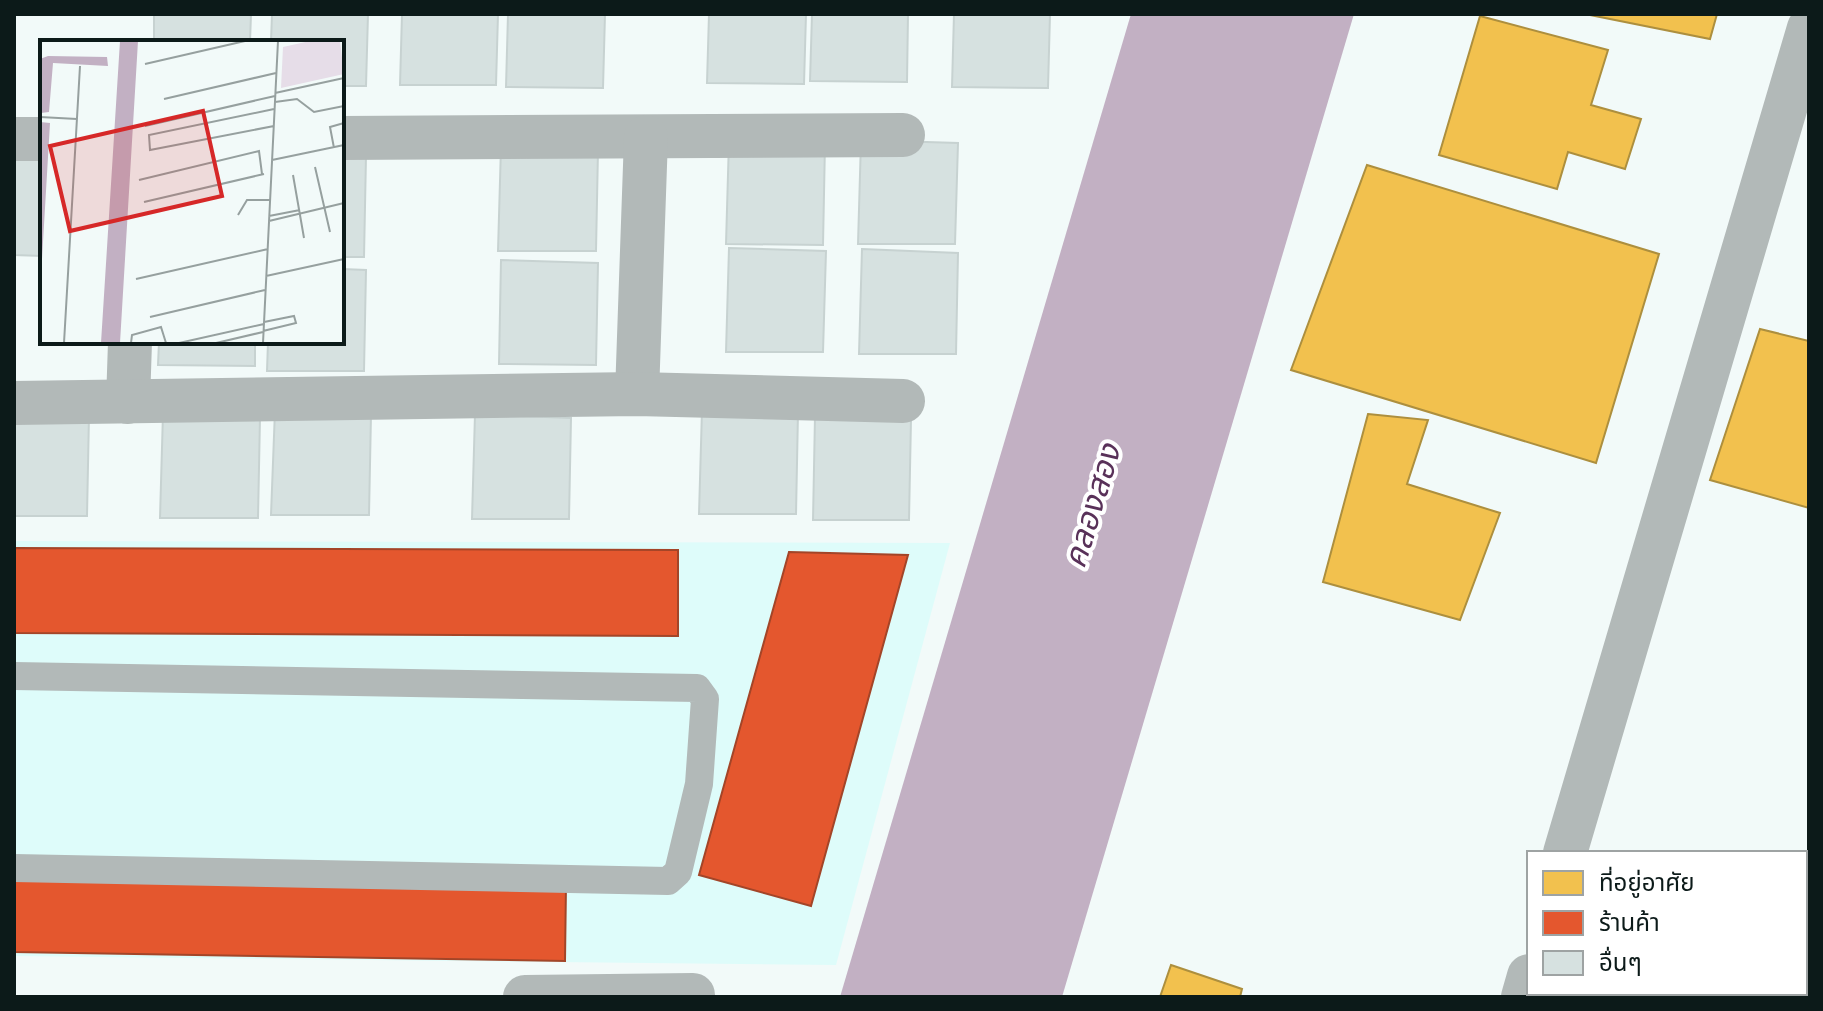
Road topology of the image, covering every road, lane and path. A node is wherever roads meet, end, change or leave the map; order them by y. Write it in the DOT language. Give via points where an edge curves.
graph roads {
  1 [pos="1809,28"];
  2 [pos="903,135"];
  3 [pos="646,137"];
  4 [pos="344,138"];
  5 [pos="14,139"];
  6 [pos="40,139"];
  7 [pos="130,344"];
  8 [pos="637,394"];
  9 [pos="903,401"];
  10 [pos="128,402"];
  11 [pos="14,403"];
  12 [pos="14,676"];
  13 [pos="1566,851"];
  14 [pos="14,868"];
  15 [pos="693,995"];
  16 [pos="525,997"];
  1 -- 13 [label="street"];
  2 -- 3 [label="street"];
  3 -- 4 [label="street"];
  3 -- 8 [label="street"];
  5 -- 6 [label="street"];
  7 -- 10 [label="street"];
  8 -- 9 [label="street"];
  8 -- 10 [label="street"];
  10 -- 11 [label="street"];
  12 -- 14 [label="lane" via="697,688 705,699 699,784 678,872 668,881"];
  15 -- 16 [label="street"];
}
